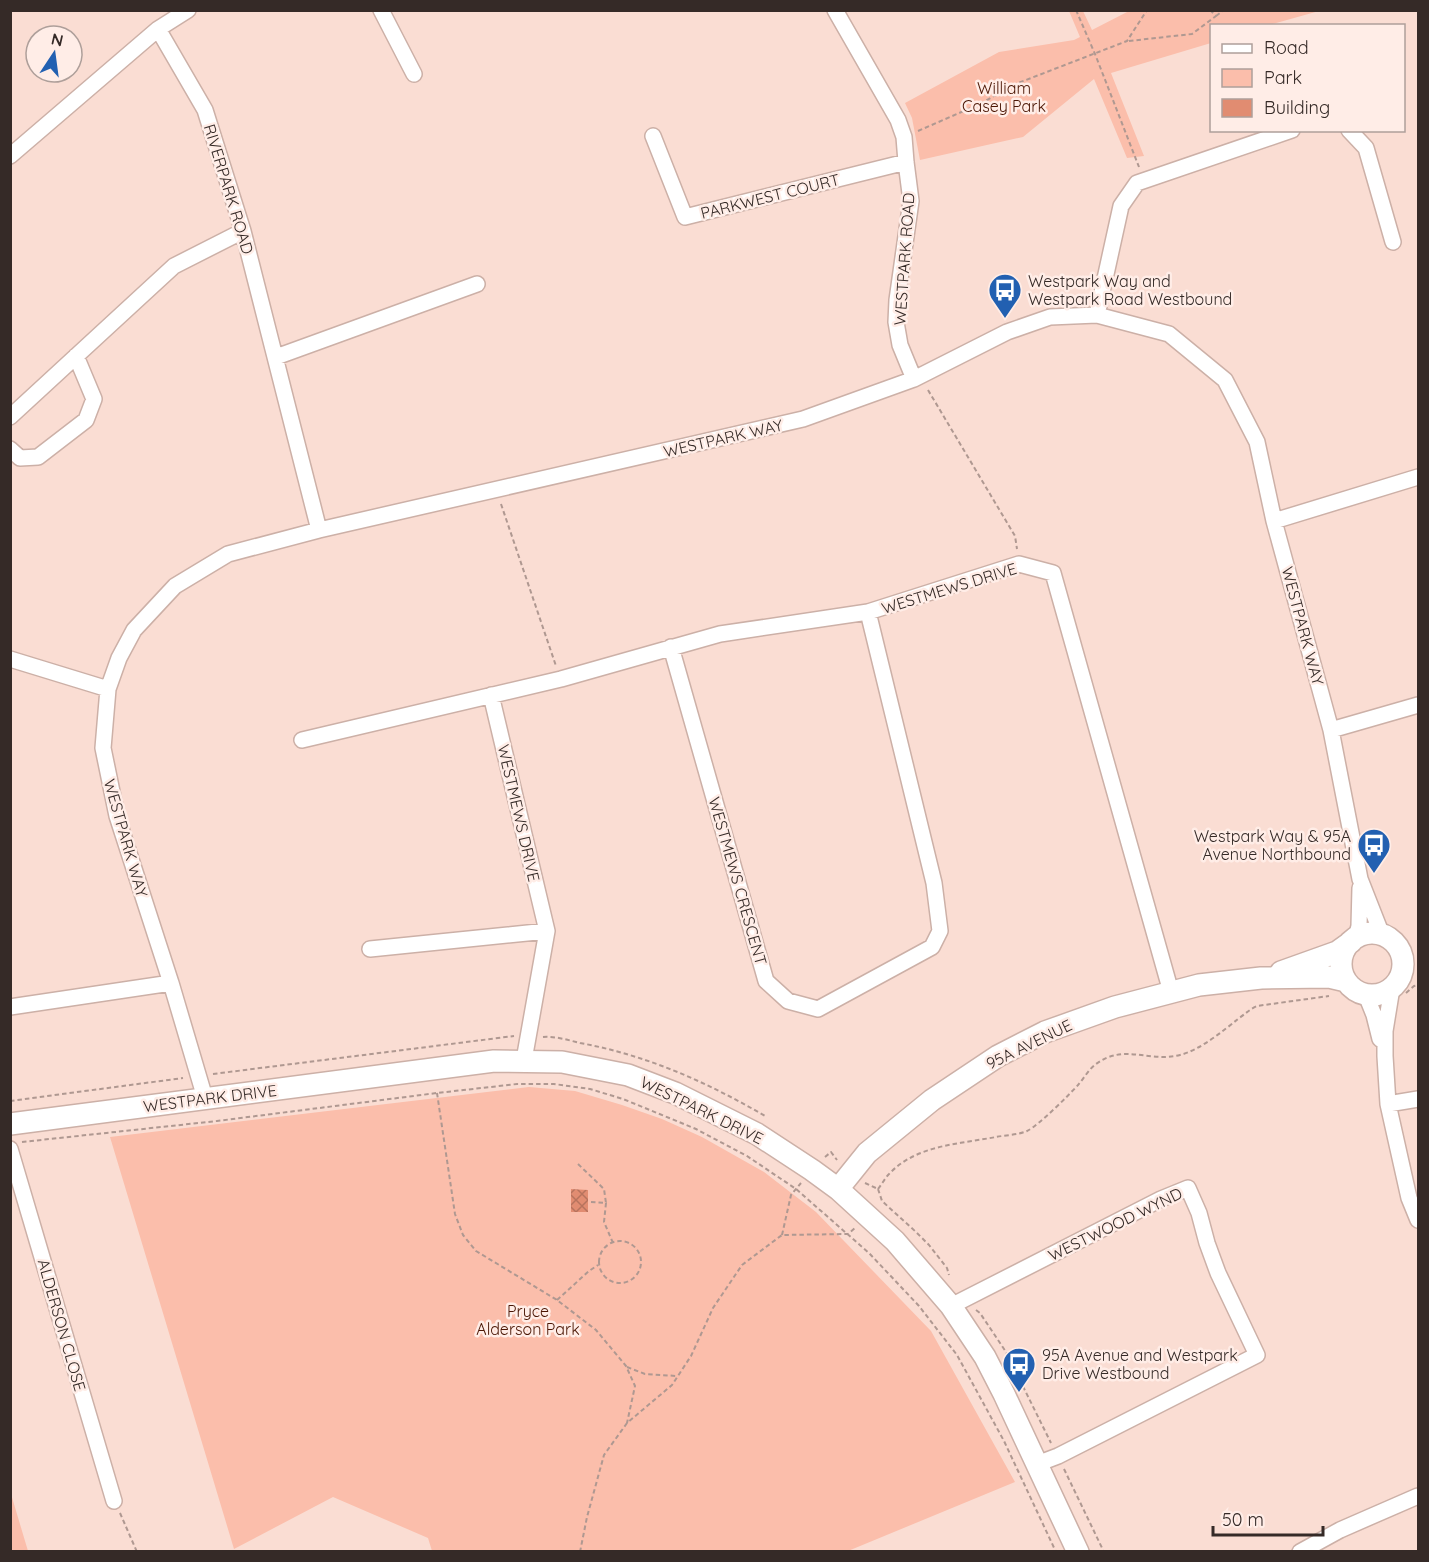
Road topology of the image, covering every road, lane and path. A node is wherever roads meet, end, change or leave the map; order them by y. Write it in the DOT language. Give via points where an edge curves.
graph roads {
  1 [pos="188,10"];
  2 [pos="381,10"];
  3 [pos="835,10"];
  4 [pos="1076,10"];
  5 [pos="1148,10"];
  6 [pos="1210,10"];
  7 [pos="1224,10"];
  8 [pos="1216,16"];
  9 [pos="158,29"];
  10 [pos="1127,41"];
  11 [pos="1095,54"];
  12 [pos="414,74"];
  13 [pos="1286,132"];
  14 [pos="1351,132"];
  15 [pos="653,136"];
  16 [pos="904,137"];
  17 [pos="10,156"];
  18 [pos="906,162"];
  19 [pos="1144,181"];
  20 [pos="243,231"];
  21 [pos="1393,242"];
  22 [pos="477,284"];
  23 [pos="1097,315"];
  24 [pos="76,356"];
  25 [pos="276,357"];
  26 [pos="914,379"];
  27 [pos="10,417"];
  28 [pos="10,449"];
  29 [pos="1419,477"];
  30 [pos="496,490"];
  31 [pos="1275,521"];
  32 [pos="319,530"];
  33 [pos="1019,564"];
  34 [pos="868,612"];
  35 [pos="671,647"];
  36 [pos="10,659"];
  37 [pos="561,679"];
  38 [pos="108,689"];
  39 [pos="491,695"];
  40 [pos="1419,705"];
  41 [pos="1331,730"];
  42 [pos="302,740"];
  43 [pos="1360,879"];
  44 [pos="547,931"];
  45 [pos="1388,939"];
  46 [pos="1354,940"];
  47 [pos="370,949"];
  48 [pos="1419,949"];
  49 [pos="1419,971"];
  50 [pos="1261,978"];
  51 [pos="171,983"];
  52 [pos="1395,984"];
  53 [pos="1339,988"];
  54 [pos="1171,992"];
  55 [pos="1366,994"];
  56 [pos="10,1007"];
  57 [pos="1385,1056"];
  58 [pos="524,1060"];
  59 [pos="437,1093"];
  60 [pos="205,1098"];
  61 [pos="1419,1099"];
  62 [pos="1388,1104"];
  63 [pos="10,1124"];
  64 [pos="16,1145"];
  65 [pos="819,1163"];
  66 [pos="578,1164"];
  67 [pos="796,1189"];
  68 [pos="838,1189"];
  69 [pos="878,1189"];
  70 [pos="591,1202"];
  71 [pos="606,1203"];
  72 [pos="867,1216"];
  73 [pos="1419,1220"];
  74 [pos="848,1234"];
  75 [pos="782,1235"];
  76 [pos="613,1242"];
  77 [pos="599,1264"];
  78 [pos="557,1300"];
  79 [pos="951,1306"];
  80 [pos="626,1366"];
  81 [pos="677,1376"];
  82 [pos="627,1423"];
  83 [pos="1037,1464"];
  84 [pos="1419,1496"];
  85 [pos="114,1501"];
  86 [pos="137,1551"];
  87 [pos="580,1551"];
  88 [pos="1056,1551"];
  89 [pos="1078,1551"];
  90 [pos="1300,1551"];
  1 -- 9 [label="street"];
  2 -- 12 [label="street"];
  3 -- 16 [label="street, WESTPARK ROAD"];
  4 -- 11 [label="path"];
  5 -- 10 [label="path"];
  6 -- 8 [label="path"];
  7 -- 8 [label="path"];
  8 -- 10 [label="path" via="1192,34"];
  9 -- 17 [label="street"];
  9 -- 20 [label="street, RIVERPARK ROAD" via="205,110"];
  10 -- 11 [label="path"];
  11 -- 16 [label="path" via="1013,85"];
  11 -- 19 [label="path"];
  13 -- 19 [label="street"];
  14 -- 21 [label="street" via="1366,148"];
  15 -- 18 [label="street, PARKWEST COURT" via="685,218"];
  16 -- 18 [label="street, WESTPARK ROAD"];
  18 -- 26 [label="street, WESTPARK ROAD" via="911,201 897,322 900,345"];
  19 -- 23 [label="street" via="1137,183 1121,206"];
  20 -- 24 [label="street" via="174,266"];
  20 -- 25 [label="street, RIVERPARK ROAD"];
  22 -- 25 [label="street"];
  23 -- 26 [label="street, WESTPARK WAY" via="1050,317 1007,332"];
  23 -- 31 [label="street, WESTPARK WAY" via="1169,334 1225,380 1257,442"];
  24 -- 27 [label="street"];
  24 -- 28 [label="street" via="94,399 86,420 38,457 20,458"];
  25 -- 32 [label="street, RIVERPARK ROAD"];
  26 -- 30 [label="street, WESTPARK WAY" via="803,419"];
  26 -- 33 [label="path" via="930,391 1015,536"];
  29 -- 31 [label="street"];
  30 -- 32 [label="street, WESTPARK WAY"];
  30 -- 37 [label="path"];
  31 -- 41 [label="street, WESTPARK WAY"];
  32 -- 38 [label="street, WESTPARK WAY" via="228,554 175,586 134,630"];
  33 -- 34 [label="street, WESTMEWS DRIVE"];
  33 -- 54 [label="street, WESTMEWS DRIVE" via="1053,573"];
  34 -- 35 [label="street, WESTMEWS DRIVE" via="720,634"];
  34 -- 35 [label="street, WESTMEWS CRESCENT" via="934,883 940,931 932,947 818,1009 788,1001 766,981"];
  35 -- 37 [label="street, WESTMEWS DRIVE"];
  36 -- 38 [label="street"];
  37 -- 39 [label="street, WESTMEWS DRIVE"];
  38 -- 51 [label="street, WESTPARK WAY" via="103,748 117,816"];
  39 -- 42 [label="street, WESTMEWS DRIVE"];
  39 -- 44 [label="street, WESTMEWS DRIVE"];
  40 -- 41 [label="street"];
  41 -- 43 [label="street, WESTPARK WAY"];
  43 -- 45 [label="street, WESTPARK WAY"];
  43 -- 46 [label="street, WESTPARK WAY" via="1360,915"];
  44 -- 47 [label="street"];
  44 -- 58 [label="street, WESTMEWS DRIVE"];
  45 -- 46 [label="street" via="1373,933"];
  45 -- 48 [label="street"];
  45 -- 52 [label="street" via="1402,956 1403,967"];
  46 -- 50 [label="street, 95A AVENUE" via="1327,957"];
  46 -- 53 [label="street" via="1342,955"];
  49 -- 52 [label="street"];
  50 -- 53 [label="street, 95A AVENUE" via="1329,977"];
  50 -- 54 [label="street, 95A AVENUE"];
  51 -- 56 [label="street"];
  51 -- 60 [label="street, WESTPARK WAY"];
  52 -- 55 [label="street" via="1386,992"];
  52 -- 57 [label="street" via="1385,1031"];
  53 -- 55 [label="street" via="1352,987"];
  53 -- 69 [label="path" via="1251,1008 1182,1055 1152,1057 1126,1053 1104,1059 1027,1131 924,1151 896,1168"];
  54 -- 68 [label="street, 95A AVENUE" via="1115,1006 1046,1032 998,1056 932,1100 867,1153"];
  55 -- 57 [label="street"];
  57 -- 62 [label="street"];
  58 -- 60 [label="street, WESTPARK DRIVE"];
  58 -- 65 [label="street, WESTPARK DRIVE" via="562,1062 628,1075 675,1093"];
  59 -- 64 [label="path"];
  59 -- 67 [label="path" via="517,1084 590,1089 696,1129 747,1156"];
  59 -- 78 [label="path" via="455,1214 463,1235 476,1251"];
  60 -- 63 [label="street, WESTPARK DRIVE"];
  61 -- 62 [label="street"];
  62 -- 73 [label="street" via="1409,1198"];
  64 -- 85 [label="street, ALDERSON CLOSE"];
  65 -- 67 [label="path"];
  65 -- 68 [label="street, WESTPARK DRIVE"];
  66 -- 71 [label="path" via="604,1189"];
  67 -- 74 [label="path"];
  67 -- 75 [label="path" via="791,1195"];
  68 -- 72 [label="street, WESTPARK DRIVE"];
  70 -- 71 [label="path"];
  71 -- 76 [label="path" via="604,1222"];
  72 -- 74 [label="path"];
  72 -- 79 [label="street, WESTPARK DRIVE" via="895,1241"];
  74 -- 75 [label="path"];
  74 -- 88 [label="path" via="919,1306 957,1355 1004,1441"];
  75 -- 81 [label="path" via="742,1265 713,1308 691,1356"];
  76 -- 77 [label="path" via="603,1251"];
  76 -- 77 [label="path" via="626,1242 637,1251 639,1270 630,1280 617,1282 605,1276"];
  77 -- 78 [label="path"];
  78 -- 80 [label="path" via="596,1330"];
  79 -- 83 [label="street, WESTPARK DRIVE" via="984,1357"];
  79 -- 83 [label="street, WESTWOOD WYND" via="1188,1188 1218,1273 1257,1355"];
  80 -- 81 [label="path" via="645,1374"];
  80 -- 82 [label="path" via="635,1386"];
  81 -- 82 [label="path"];
  82 -- 87 [label="path" via="604,1455"];
  83 -- 89 [label="street, WESTPARK DRIVE"];
  84 -- 90 [label="street"];
  85 -- 86 [label="path"];
}
